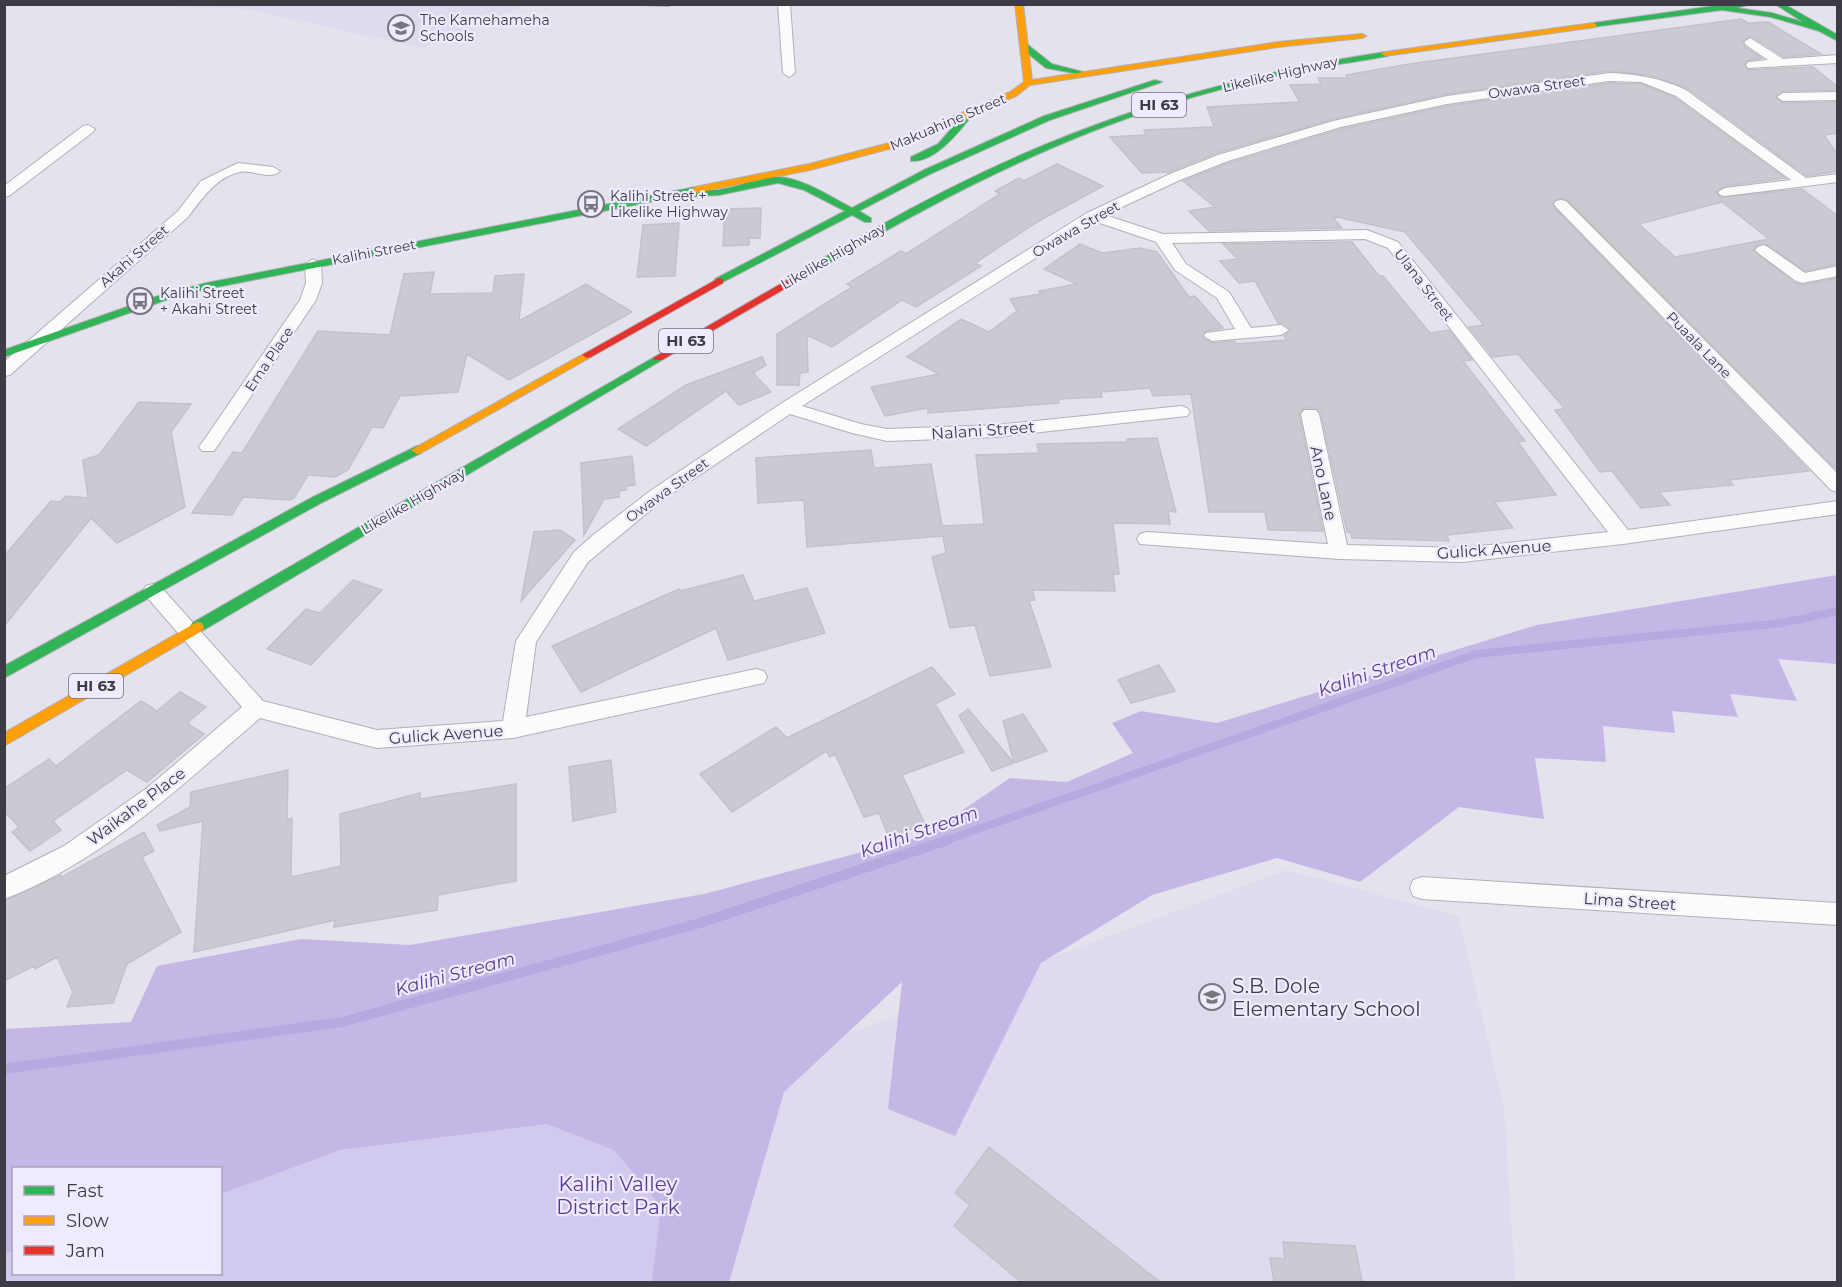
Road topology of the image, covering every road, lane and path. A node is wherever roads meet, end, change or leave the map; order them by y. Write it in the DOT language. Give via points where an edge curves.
graph roads {
  1 [pos="620,4"];
  2 [pos="669,4"];
  3 [pos="784,4"];
  4 [pos="1019,4"];
  5 [pos="1748,4"];
  6 [pos="1778,4"];
  7 [pos="1722,8"];
  8 [pos="1820,29"];
  9 [pos="1838,39"];
  10 [pos="1750,42"];
  11 [pos="1025,47"];
  12 [pos="1164,62"];
  13 [pos="1834,62"];
  14 [pos="1781,63"];
  15 [pos="1752,65"];
  16 [pos="1194,72"];
  17 [pos="789,73"];
  18 [pos="1174,77"];
  19 [pos="1028,83"];
  20 [pos="1838,96"];
  21 [pos="1783,97"];
  22 [pos="969,114"];
  23 [pos="88,129"];
  24 [pos="899,165"];
  25 [pos="273,171"];
  26 [pos="1838,178"];
  27 [pos="752,179"];
  28 [pos="1803,182"];
  29 [pos="719,192"];
  30 [pos="862,192"];
  31 [pos="1725,192"];
  32 [pos="4,193"];
  33 [pos="669,195"];
  34 [pos="807,202"];
  35 [pos="1561,204"];
  36 [pos="851,211"];
  37 [pos="1092,216"];
  38 [pos="795,226"];
  39 [pos="883,227"];
  40 [pos="1162,239"];
  41 [pos="1763,249"];
  42 [pos="761,257"];
  43 [pos="313,264"];
  44 [pos="1838,271"];
  45 [pos="1281,330"];
  46 [pos="1246,333"];
  47 [pos="1212,336"];
  48 [pos="30,347"];
  49 [pos="4,354"];
  50 [pos="4,371"];
  51 [pos="788,407"];
  52 [pos="1180,412"];
  53 [pos="1310,414"];
  54 [pos="208,447"];
  55 [pos="1838,486"];
  56 [pos="1838,507"];
  57 [pos="1623,537"];
  58 [pos="1148,539"];
  59 [pos="1339,552"];
  60 [pos="153,591"];
  61 [pos="188,633"];
  62 [pos="4,673"];
  63 [pos="756,677"];
  64 [pos="256,708"];
  65 [pos="513,729"];
  66 [pos="4,740"];
  67 [pos="4,888"];
  68 [pos="1422,888"];
  69 [pos="1838,914"];
  1 -- 2 [label="main road"];
  3 -- 17 [label="street"];
  4 -- 11 [label="main road"];
  5 -- 7 [label="main road, Likelike Highway / HI 63"];
  6 -- 8 [label="main road"];
  7 -- 8 [label="main road" via="1747,9"];
  7 -- 39 [label="main road, Likelike Highway / HI 63" via="1346,59 1252,79 1128,115 1043,147"];
  8 -- 9 [label="main road"];
  10 -- 14 [label="street"];
  11 -- 12 [label="main road" via="1049,66 1070,72"];
  11 -- 19 [label="main road"];
  12 -- 16 [label="main road, Likelike Highway / HI 63" via="1326,37 1368,35"];
  12 -- 19 [label="main road"];
  13 -- 14 [label="street"];
  14 -- 15 [label="street"];
  18 -- 36 [label="main road, Likelike Highway / HI 63" via="1047,118 967,152"];
  19 -- 22 [label="main road, Makuahine Street"];
  20 -- 21 [label="street"];
  22 -- 24 [label="main road" via="940,146"];
  22 -- 27 [label="main road, Makuahine Street" via="885,148"];
  23 -- 32 [label="street"];
  25 -- 48 [label="street, Akahi Street" via="238,167 206,184 183,214"];
  26 -- 28 [label="street"];
  27 -- 33 [label="main road, Kalihi Street"];
  28 -- 31 [label="street"];
  28 -- 37 [label="street, Owawa Street" via="1671,88 1641,78 1609,77 1447,100 1338,124 1223,158"];
  29 -- 33 [label="main road"];
  29 -- 34 [label="main road" via="784,188 797,192"];
  29 -- 36 [label="main road" via="789,181"];
  30 -- 36 [label="main road"];
  33 -- 43 [label="main road, Kalihi Street"];
  35 -- 55 [label="street, Puaala Lane"];
  36 -- 39 [label="main road"];
  36 -- 42 [label="main road, Likelike Highway / HI 63"];
  37 -- 40 [label="street, Ulana Street"];
  37 -- 51 [label="street, Owawa Street"];
  38 -- 42 [label="main road"];
  39 -- 61 [label="main road, Likelike Highway / HI 63"];
  40 -- 46 [label="street" via="1180,267 1223,295"];
  40 -- 57 [label="street, Ulana Street" via="1367,234 1393,245"];
  41 -- 44 [label="street" via="1802,278"];
  42 -- 60 [label="main road, Likelike Highway / HI 63" via="428,445 317,500"];
  43 -- 48 [label="main road, Kalihi Street" via="184,291"];
  43 -- 54 [label="street, Ema Place" via="314,283 308,300"];
  45 -- 46 [label="street"];
  46 -- 47 [label="street"];
  48 -- 49 [label="main road, Kalihi Street"];
  48 -- 50 [label="street, Akahi Street"];
  51 -- 52 [label="street, Nalani Street" via="887,435 996,430"];
  51 -- 65 [label="street, Owawa Street" via="657,495 581,557 526,641"];
  53 -- 59 [label="street, Ano Lane"];
  56 -- 57 [label="street, Gulick Avenue"];
  57 -- 59 [label="street, Gulick Avenue" via="1462,555"];
  58 -- 59 [label="street, Gulick Avenue"];
  60 -- 61 [label="street"];
  60 -- 62 [label="main road, Likelike Highway / HI 63"];
  61 -- 64 [label="street"];
  61 -- 66 [label="main road, Likelike Highway / HI 63"];
  63 -- 65 [label="street, Gulick Avenue"];
  64 -- 65 [label="street, Gulick Avenue" via="377,739"];
  64 -- 67 [label="street, Waikahe Place" via="155,795 73,853"];
  68 -- 69 [label="street, Lima Street"];
}
